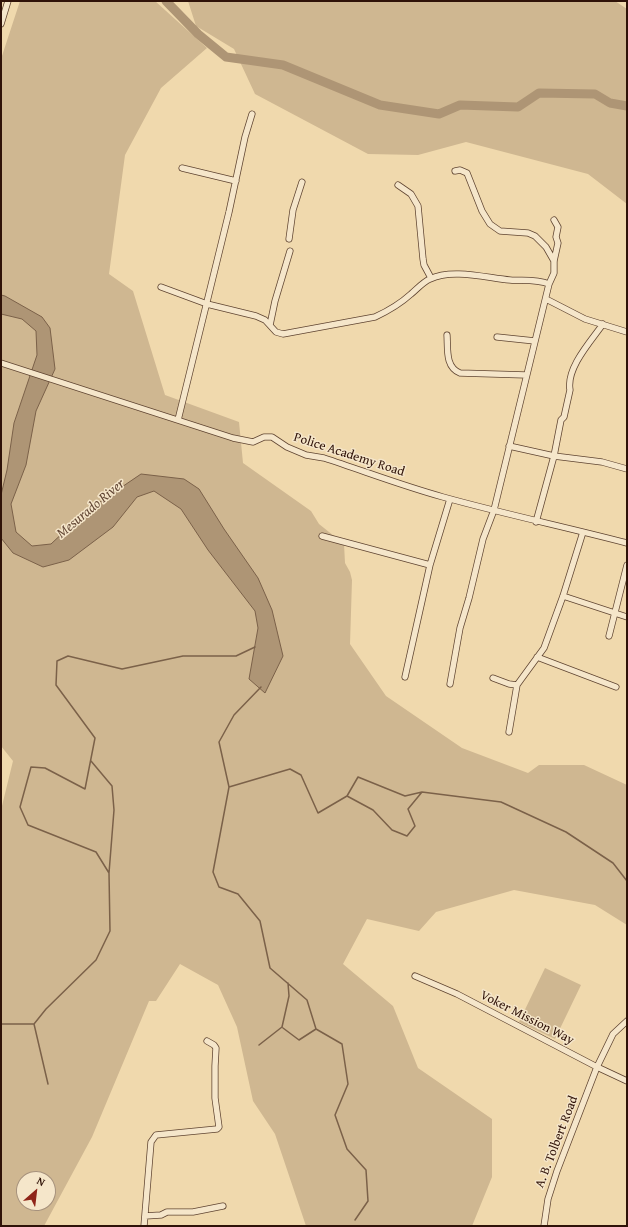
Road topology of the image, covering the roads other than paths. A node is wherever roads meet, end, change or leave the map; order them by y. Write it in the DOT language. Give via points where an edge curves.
graph roads {
  1 [pos="8,1"];
  2 [pos="1,24"];
  3 [pos="252,114"];
  4 [pos="182,168"];
  5 [pos="455,171"];
  6 [pos="236,180"];
  7 [pos="302,182"];
  8 [pos="398,185"];
  9 [pos="554,220"];
  10 [pos="289,239"];
  11 [pos="290,252"];
  12 [pos="554,261"];
  13 [pos="431,278"];
  14 [pos="549,284"];
  15 [pos="161,287"];
  16 [pos="546,299"];
  17 [pos="207,304"];
  18 [pos="603,324"];
  19 [pos="270,325"];
  20 [pos="627,332"];
  21 [pos="447,335"];
  22 [pos="497,337"];
  23 [pos="535,342"];
  24 [pos="1,362"];
  25 [pos="526,375"];
  26 [pos="178,420"];
  27 [pos="509,446"];
  28 [pos="554,456"];
  29 [pos="627,469"];
  30 [pos="450,499"];
  31 [pos="494,510"];
  32 [pos="536,522"];
  33 [pos="583,532"];
  34 [pos="322,536"];
  35 [pos="627,543"];
  36 [pos="430,565"];
  37 [pos="627,565"];
  38 [pos="563,596"];
  39 [pos="614,613"];
  40 [pos="627,617"];
  41 [pos="609,636"];
  42 [pos="537,657"];
  43 [pos="405,677"];
  44 [pos="493,678"];
  45 [pos="450,684"];
  46 [pos="517,685"];
  47 [pos="616,687"];
  48 [pos="509,732"];
  49 [pos="416,976"];
  50 [pos="627,1021"];
  51 [pos="207,1041"];
  52 [pos="597,1067"];
  53 [pos="627,1081"];
  54 [pos="223,1206"];
  55 [pos="145,1216"];
  56 [pos="144,1226"];
  57 [pos="544,1226"];
  1 -- 2 [label="street"];
  3 -- 6 [label="street"];
  4 -- 6 [label="street"];
  5 -- 12 [label="street" via="467,173 490,224 500,232 528,233 535,236 546,247"];
  6 -- 17 [label="street"];
  7 -- 10 [label="street" via="293,210"];
  8 -- 13 [label="street" via="411,194 418,206 424,266"];
  9 -- 12 [label="street" via="558,227 558,244"];
  11 -- 19 [label="street" via="274,301"];
  12 -- 14 [label="street" via="554,273"];
  13 -- 14 [label="street" via="471,275 507,280 534,280"];
  13 -- 19 [label="street" via="401,302 375,317 284,334 276,332"];
  14 -- 16 [label="street"];
  15 -- 17 [label="street"];
  16 -- 18 [label="street" via="585,319"];
  16 -- 23 [label="street"];
  17 -- 19 [label="street" via="256,316"];
  17 -- 26 [label="street"];
  18 -- 20 [label="street"];
  18 -- 28 [label="street" via="572,371"];
  21 -- 25 [label="street" via="449,361 454,371"];
  22 -- 23 [label="street"];
  23 -- 25 [label="street"];
  24 -- 26 [label="street, Police Academy Road"];
  25 -- 27 [label="street"];
  26 -- 30 [label="street, Police Academy Road" via="254,442 264,437 272,437 306,456 324,458"];
  27 -- 28 [label="street"];
  27 -- 31 [label="street"];
  28 -- 29 [label="street" via="602,462"];
  28 -- 32 [label="street"];
  30 -- 31 [label="street, Police Academy Road"];
  30 -- 36 [label="street"];
  31 -- 32 [label="street, Police Academy Road"];
  31 -- 45 [label="street" via="483,539 460,628"];
  32 -- 33 [label="street, Police Academy Road"];
  33 -- 35 [label="street, Police Academy Road"];
  33 -- 38 [label="street"];
  34 -- 36 [label="street"];
  36 -- 43 [label="street"];
  37 -- 39 [label="street"];
  38 -- 39 [label="street"];
  38 -- 42 [label="street" via="544,648"];
  39 -- 40 [label="street"];
  39 -- 41 [label="street"];
  42 -- 46 [label="street"];
  42 -- 47 [label="street"];
  44 -- 46 [label="street"];
  46 -- 48 [label="street"];
  49 -- 52 [label="street, Voker Mission Way" via="457,994"];
  50 -- 52 [label="street, A. B. Tolbert Road" via="613,1034"];
  51 -- 55 [label="street" via="216,1048 215,1098 219,1128 156,1135 152,1142"];
  52 -- 53 [label="street, Voker Mission Way"];
  52 -- 57 [label="street, A. B. Tolbert Road" via="557,1171 548,1199"];
  54 -- 55 [label="street" via="193,1212 167,1212"];
  55 -- 56 [label="street"];
}
